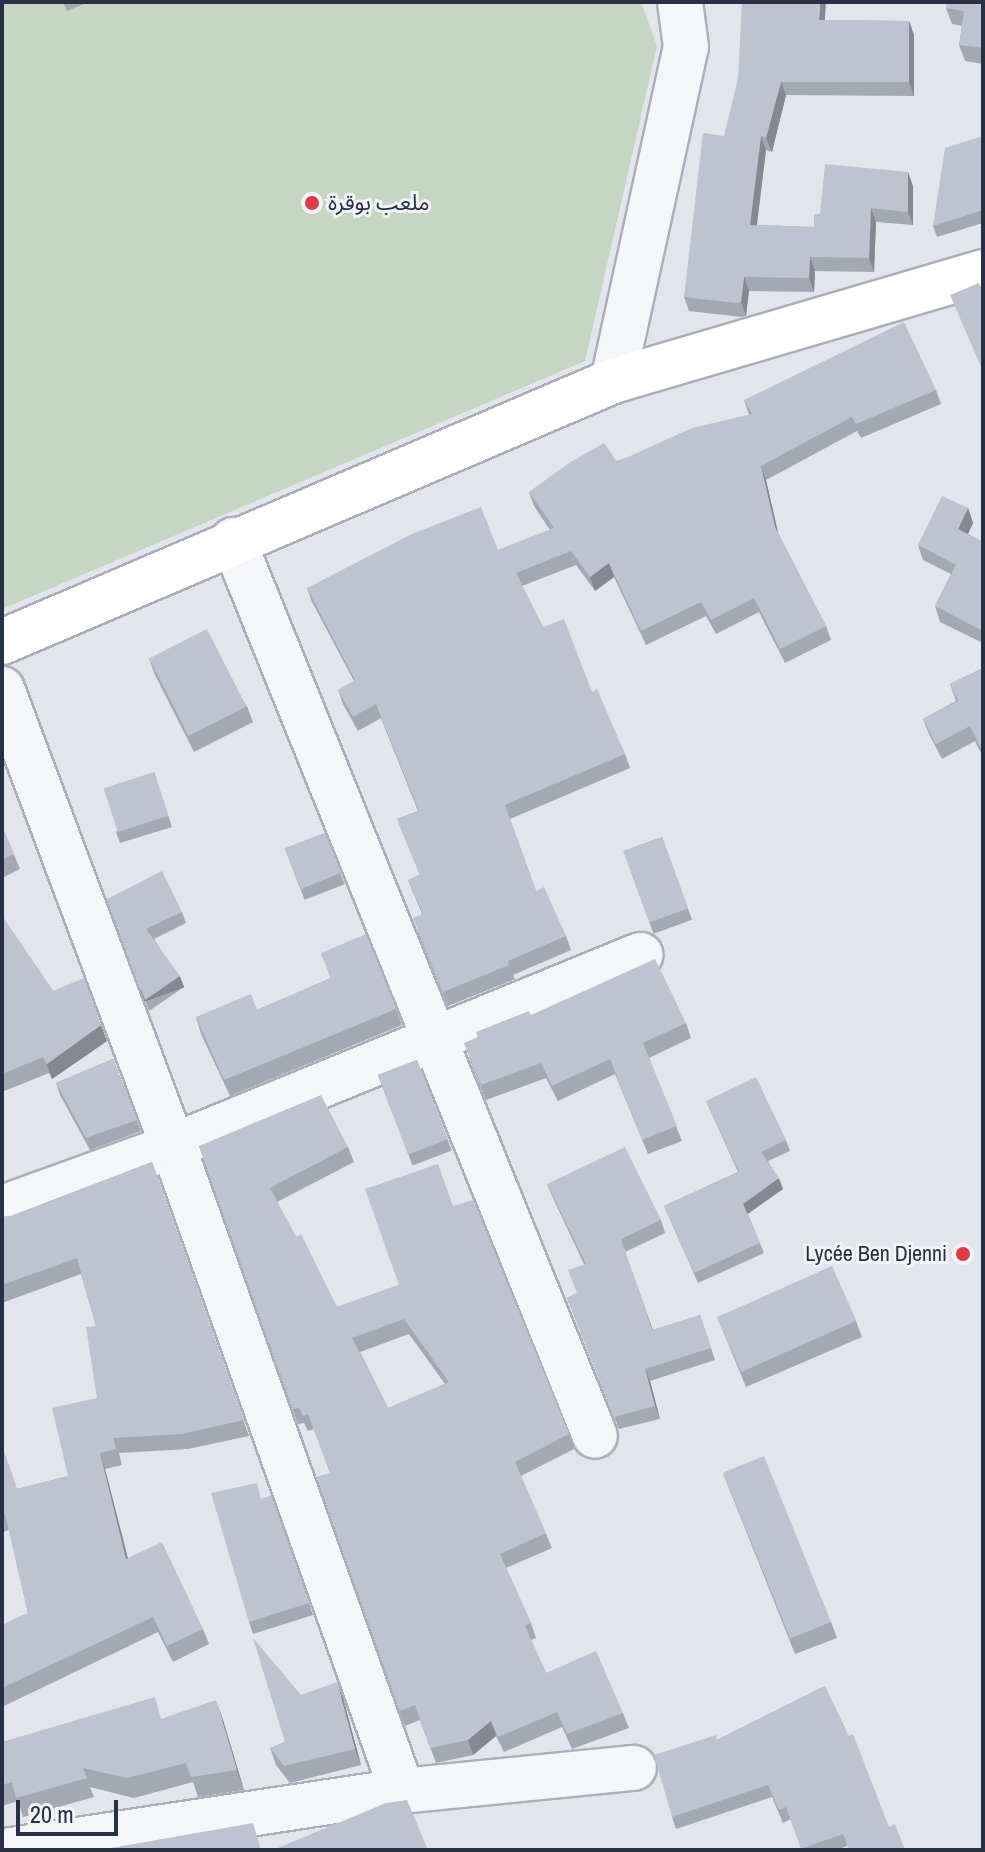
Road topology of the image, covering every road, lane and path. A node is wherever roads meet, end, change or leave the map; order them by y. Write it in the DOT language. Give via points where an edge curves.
graph roads {
  1 [pos="680,2"];
  2 [pos="983,272"];
  3 [pos="613,381"];
  4 [pos="233,540"];
  5 [pos="2,642"];
  6 [pos="2,689"];
  7 [pos="640,955"];
  8 [pos="434,1038"];
  9 [pos="173,1146"];
  10 [pos="2,1208"];
  11 [pos="595,1436"];
  12 [pos="634,1768"];
  13 [pos="402,1791"];
  14 [pos="11,1850"];
  1 -- 3 [label="street" via="686,47"];
  2 -- 3 [label="main road"];
  3 -- 4 [label="main road"];
  4 -- 5 [label="main road"];
  4 -- 8 [label="street"];
  6 -- 9 [label="street"];
  7 -- 8 [label="street"];
  8 -- 9 [label="street"];
  8 -- 11 [label="street"];
  9 -- 10 [label="street"];
  9 -- 13 [label="street"];
  12 -- 13 [label="street"];
  13 -- 14 [label="street"];
}
